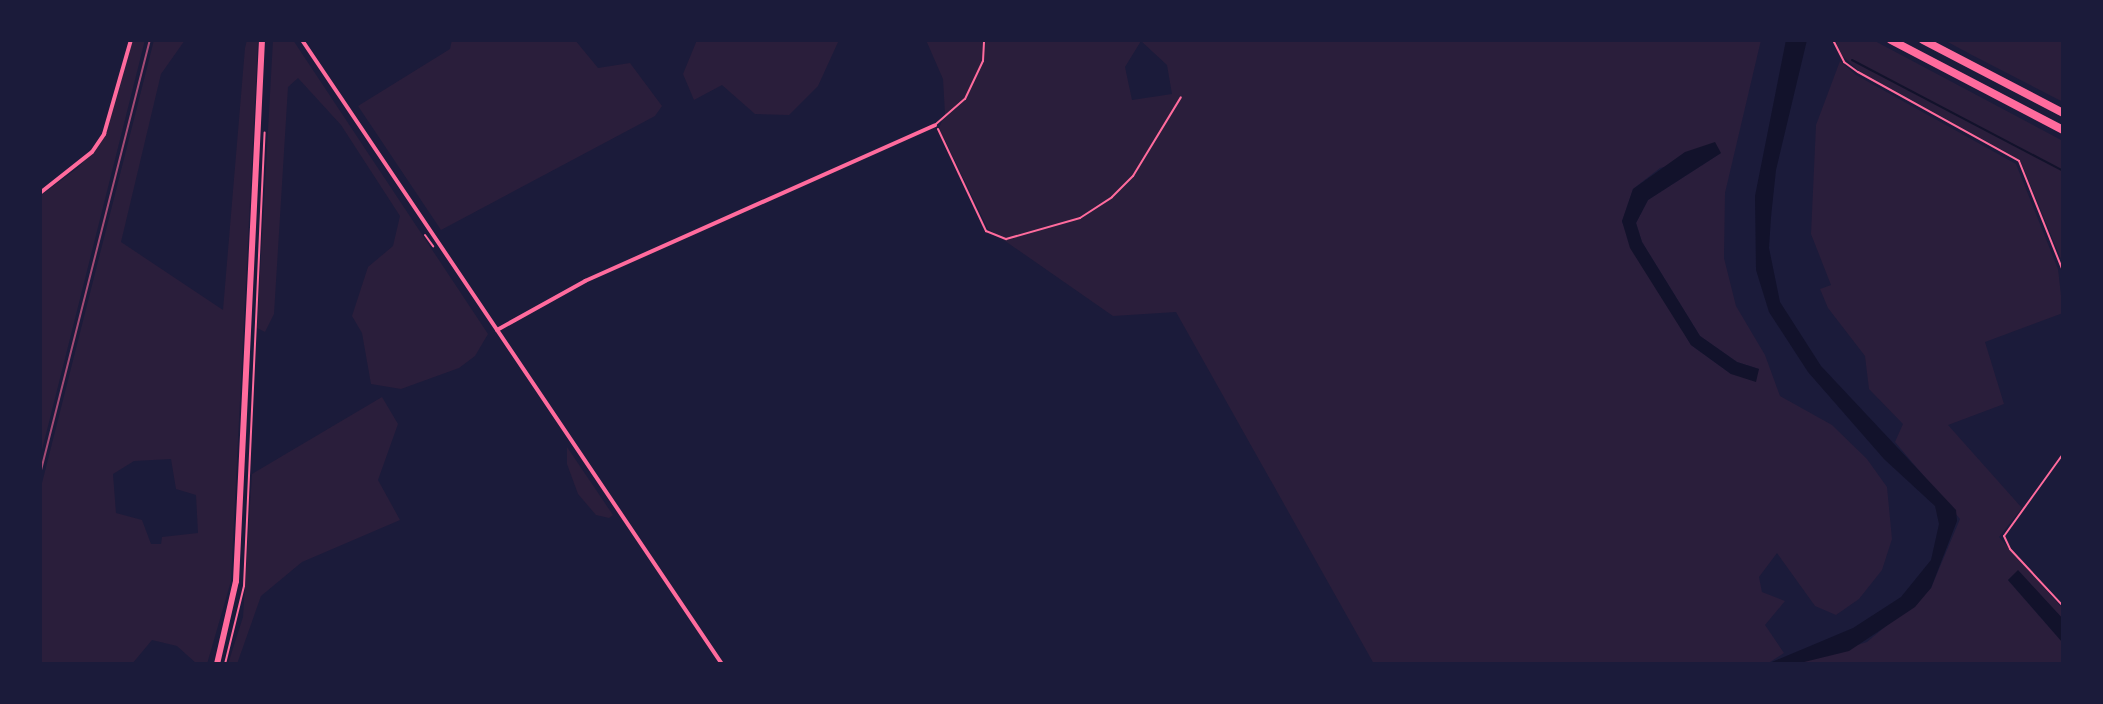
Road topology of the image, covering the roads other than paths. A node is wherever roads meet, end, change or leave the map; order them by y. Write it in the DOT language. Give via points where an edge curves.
graph roads {
  1 [pos="131,40"];
  2 [pos="262,40"];
  3 [pos="302,40"];
  4 [pos="984,40"];
  5 [pos="1891,40"];
  6 [pos="1923,40"];
  7 [pos="2063,113"];
  8 [pos="935,125"];
  9 [pos="2063,130"];
  10 [pos="40,193"];
  11 [pos="497,330"];
  12 [pos="217,664"];
  13 [pos="722,664"];
  1 -- 10 [label="street" via="104,134 92,152"];
  2 -- 12 [label="main road" via="236,581"];
  3 -- 11 [label="street"];
  4 -- 8 [label="lane" via="983,61 965,99"];
  5 -- 9 [label="highway"];
  6 -- 7 [label="highway"];
  8 -- 11 [label="street" via="585,281"];
  11 -- 13 [label="street"];
}
